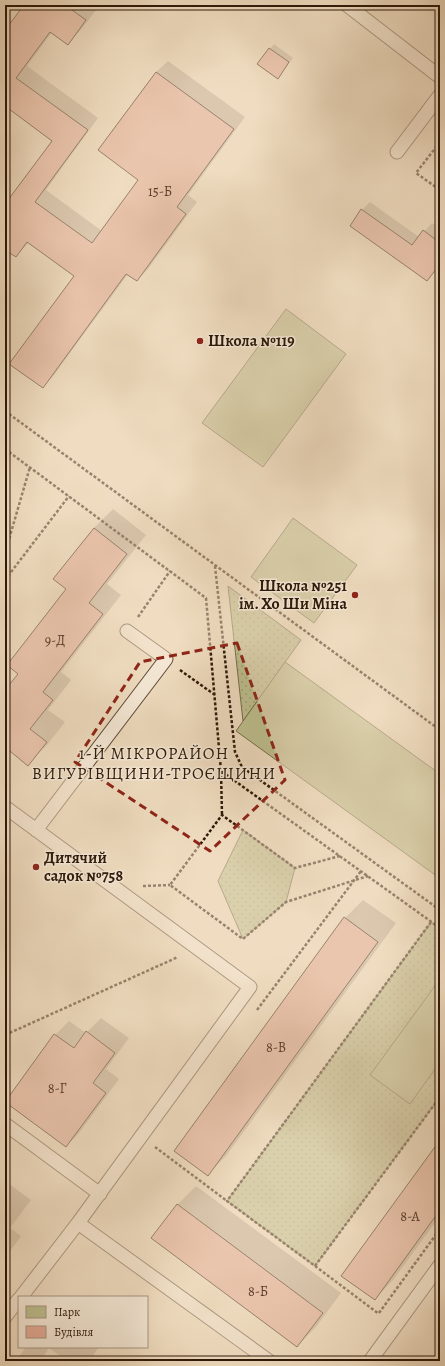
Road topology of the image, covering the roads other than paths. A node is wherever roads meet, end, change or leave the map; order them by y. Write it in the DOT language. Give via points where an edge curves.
graph roads {
  1 [pos="347,5"];
  2 [pos="440,77"];
  3 [pos="440,95"];
  4 [pos="397,152"];
  5 [pos="127,631"];
  6 [pos="5,807"];
  7 [pos="36,830"];
  8 [pos="5,1124"];
  9 [pos="100,1194"];
  10 [pos="78,1223"];
  11 [pos="440,1265"];
  12 [pos="22,1296"];
  13 [pos="18,1301"];
  14 [pos="5,1317"];
  15 [pos="269,1361"];
  16 [pos="370,1361"];
  1 -- 2 [label="lane"];
  3 -- 4 [label="lane"];
  5 -- 7 [label="lane" via="166,659"];
  6 -- 7 [label="lane"];
  7 -- 9 [label="lane" via="250,987"];
  8 -- 9 [label="lane"];
  9 -- 10 [label="lane"];
  10 -- 12 [label="lane"];
  10 -- 15 [label="lane"];
  11 -- 16 [label="lane"];
  13 -- 14 [label="lane"];
}
